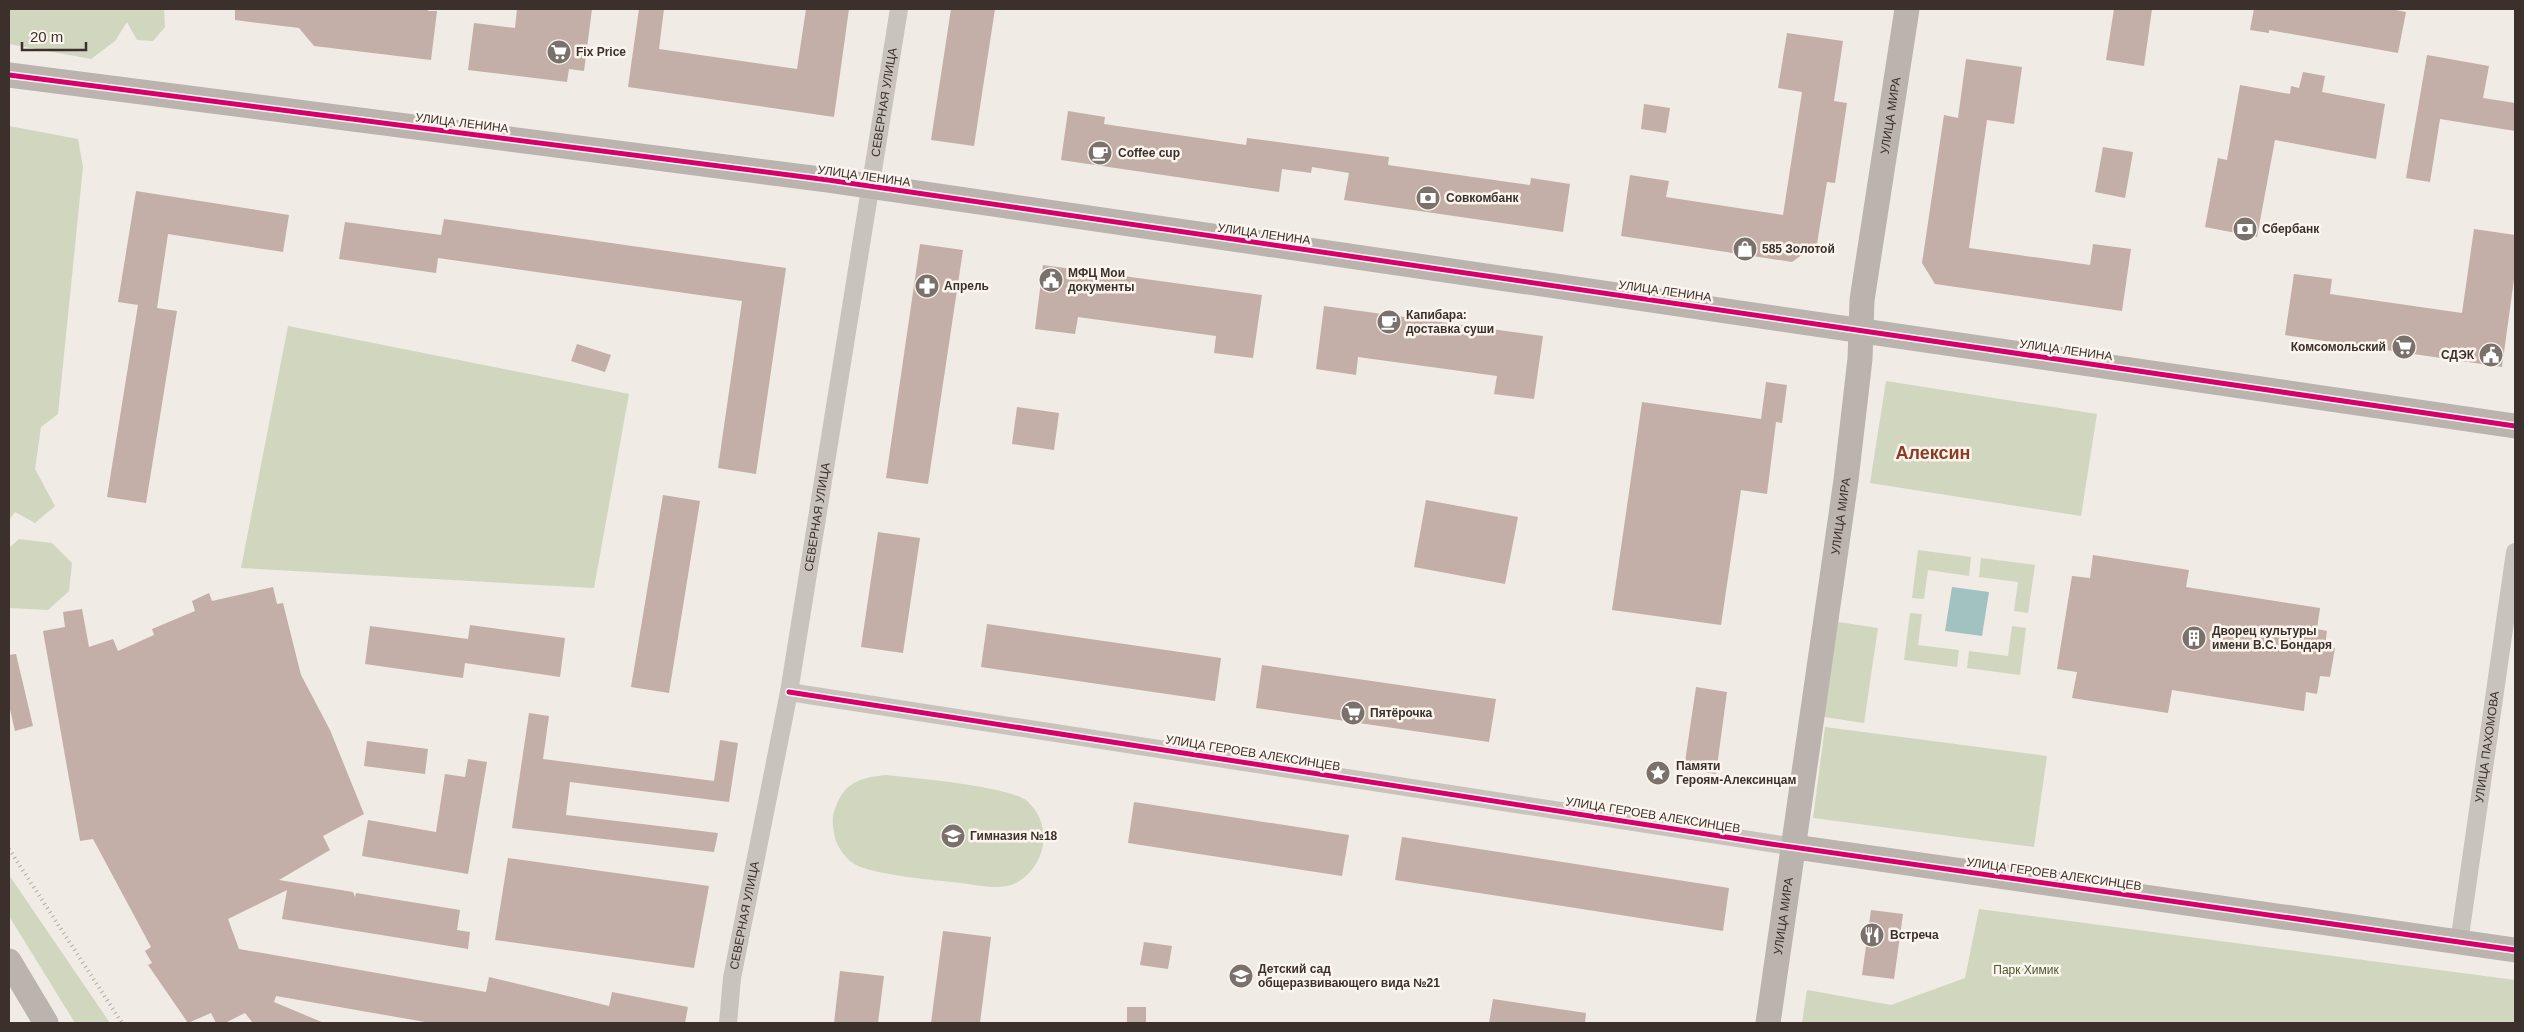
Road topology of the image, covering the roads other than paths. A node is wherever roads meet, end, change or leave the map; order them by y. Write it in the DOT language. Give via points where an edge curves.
graph roads {
  1 [pos="899,9"];
  2 [pos="1907,9"];
  3 [pos="9,75"];
  4 [pos="872,187"];
  5 [pos="1859,329"];
  6 [pos="2515,426"];
  7 [pos="2515,552"];
  8 [pos="790,692"];
  9 [pos="1795,848"];
  10 [pos="2459,943"];
  11 [pos="2515,950"];
  12 [pos="9,961"];
  13 [pos="46,1023"];
  14 [pos="728,1023"];
  15 [pos="1768,1023"];
  1 -- 4 [label="street, СЕВЕРНАЯ УЛИЦА"];
  2 -- 5 [label="street, УЛИЦА МИРА"];
  3 -- 4 [label="street, УЛИЦА ЛЕНИНА"];
  4 -- 5 [label="street, УЛИЦА ЛЕНИНА"];
  4 -- 8 [label="street, СЕВЕРНАЯ УЛИЦА"];
  5 -- 6 [label="street, УЛИЦА ЛЕНИНА"];
  5 -- 9 [label="street, УЛИЦА МИРА" via="1860,359 1846,480"];
  7 -- 10 [label="street, УЛИЦА ПАХОМОВА"];
  8 -- 9 [label="street, УЛИЦА ГЕРОЕВ АЛЕКСИНЦЕВ"];
  8 -- 14 [label="street, СЕВЕРНАЯ УЛИЦА" via="732,978"];
  9 -- 10 [label="street, УЛИЦА ГЕРОЕВ АЛЕКСИНЦЕВ"];
  9 -- 15 [label="street, УЛИЦА МИРА"];
  10 -- 11 [label="street, УЛИЦА ГЕРОЕВ АЛЕКСИНЦЕВ"];
  12 -- 13 [label="street"];
}
